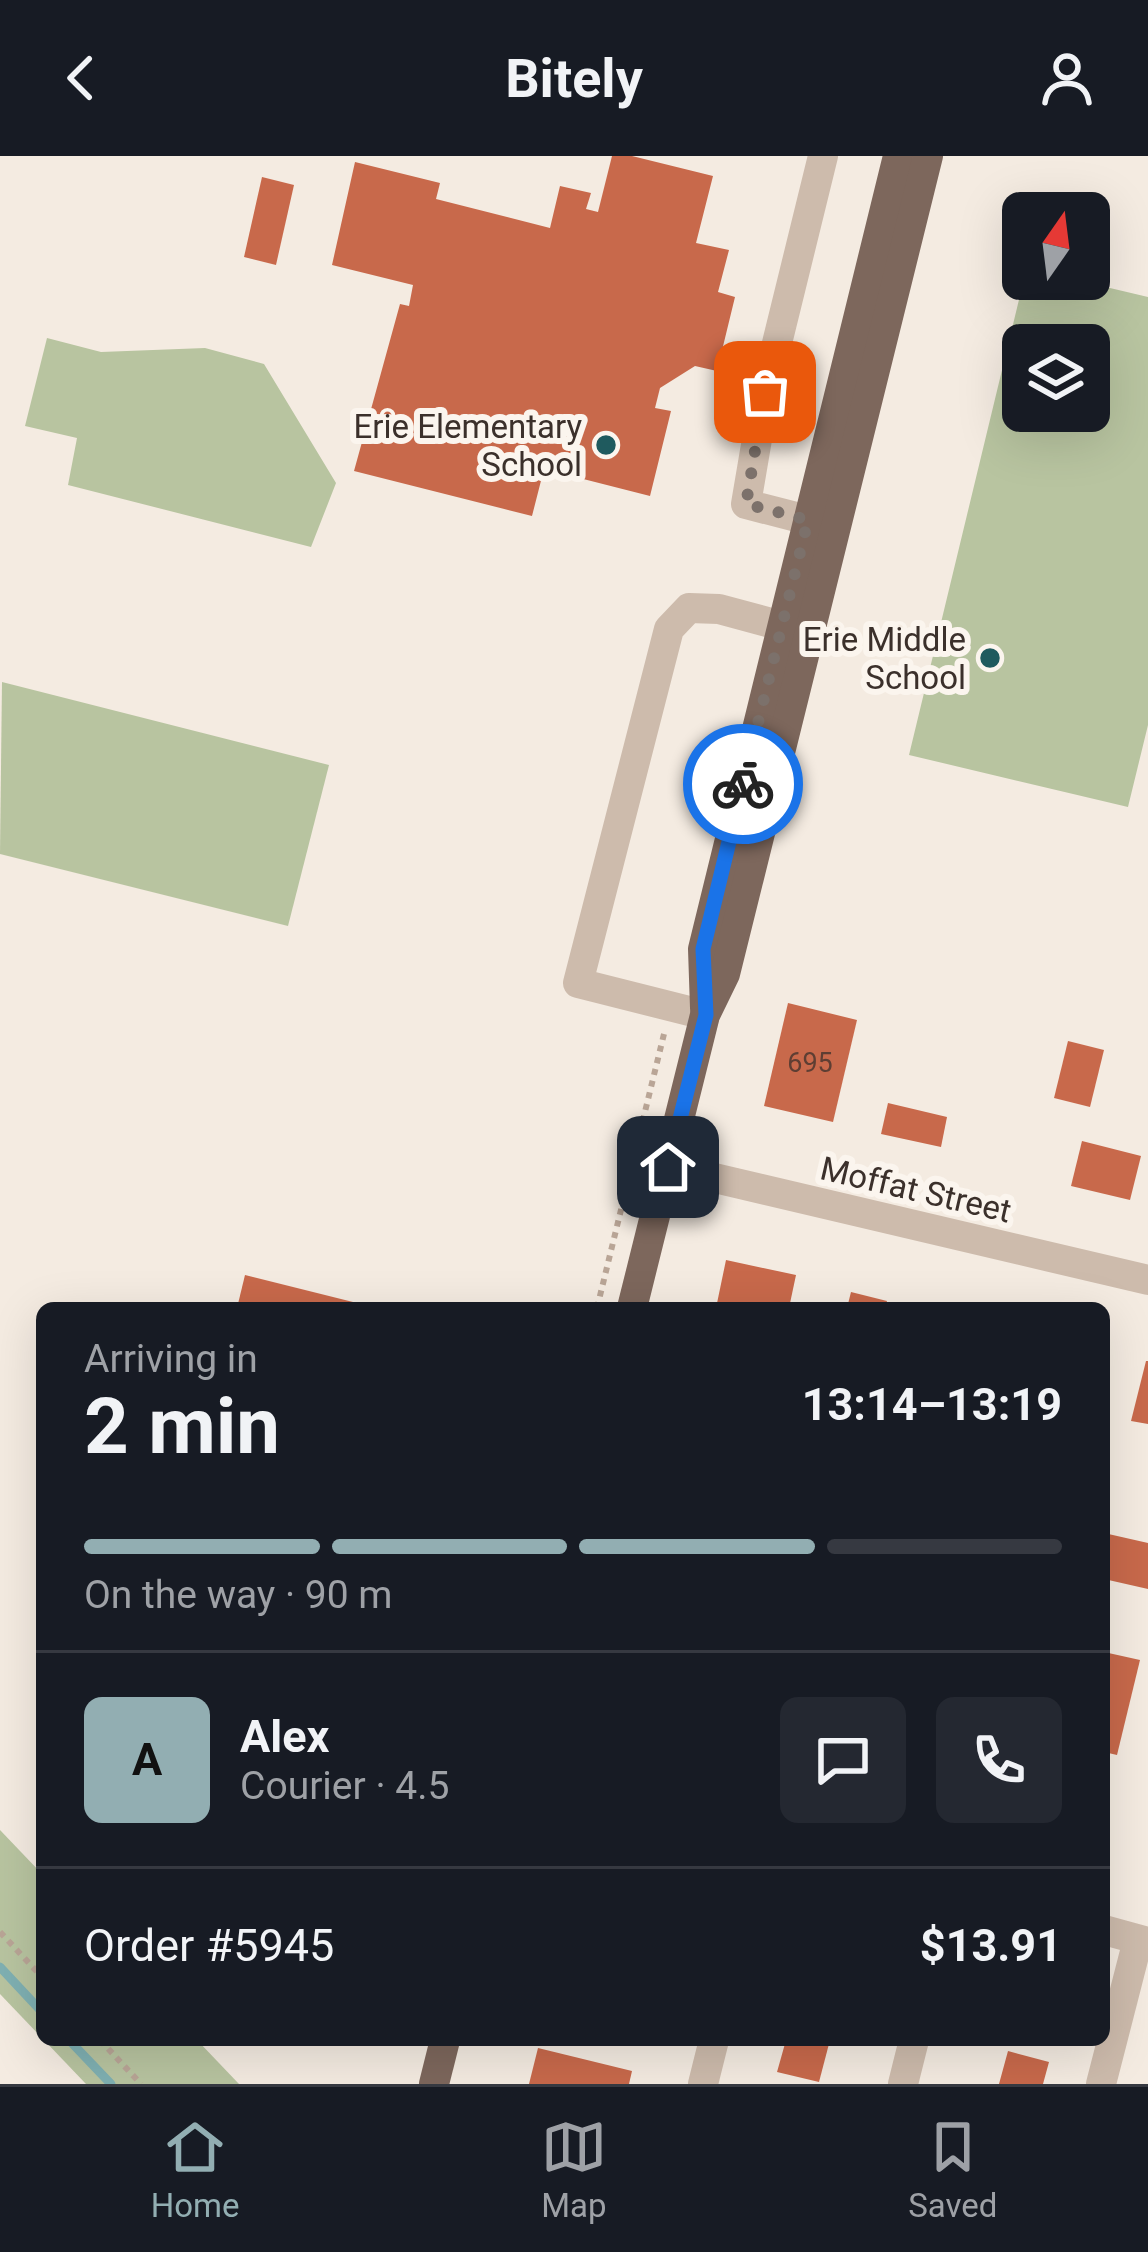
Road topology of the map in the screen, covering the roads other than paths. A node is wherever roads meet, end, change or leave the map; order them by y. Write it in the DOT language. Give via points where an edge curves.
graph roads {
  1 [pos="823,156"];
  2 [pos="898,156"];
  3 [pos="928,156"];
  4 [pos="808,520"];
  5 [pos="782,626"];
  6 [pos="706,1015"];
  7 [pos="668,1167"];
  8 [pos="1148,1280"];
  9 [pos="634,1302"];
  10 [pos="1110,1932"];
  11 [pos="1143,1941"];
  12 [pos="444,2046"];
  13 [pos="712,2046"];
  14 [pos="912,2046"];
  15 [pos="434,2084"];
  16 [pos="703,2084"];
  17 [pos="903,2084"];
  18 [pos="1101,2084"];
  1 -- 4 [label="street" via="746,504"];
  2 -- 4 [label="main road"];
  3 -- 6 [label="main road" via="725,974"];
  4 -- 5 [label="main road"];
  5 -- 6 [label="main road" via="703,949"];
  5 -- 6 [label="street" via="689,608 669,628 578,983"];
  6 -- 7 [label="main road"];
  7 -- 8 [label="street, Moffat Street"];
  7 -- 9 [label="main road"];
  10 -- 11 [label="street"];
  11 -- 18 [label="street"];
  12 -- 15 [label="main road"];
  13 -- 16 [label="street"];
  14 -- 17 [label="street"];
}
